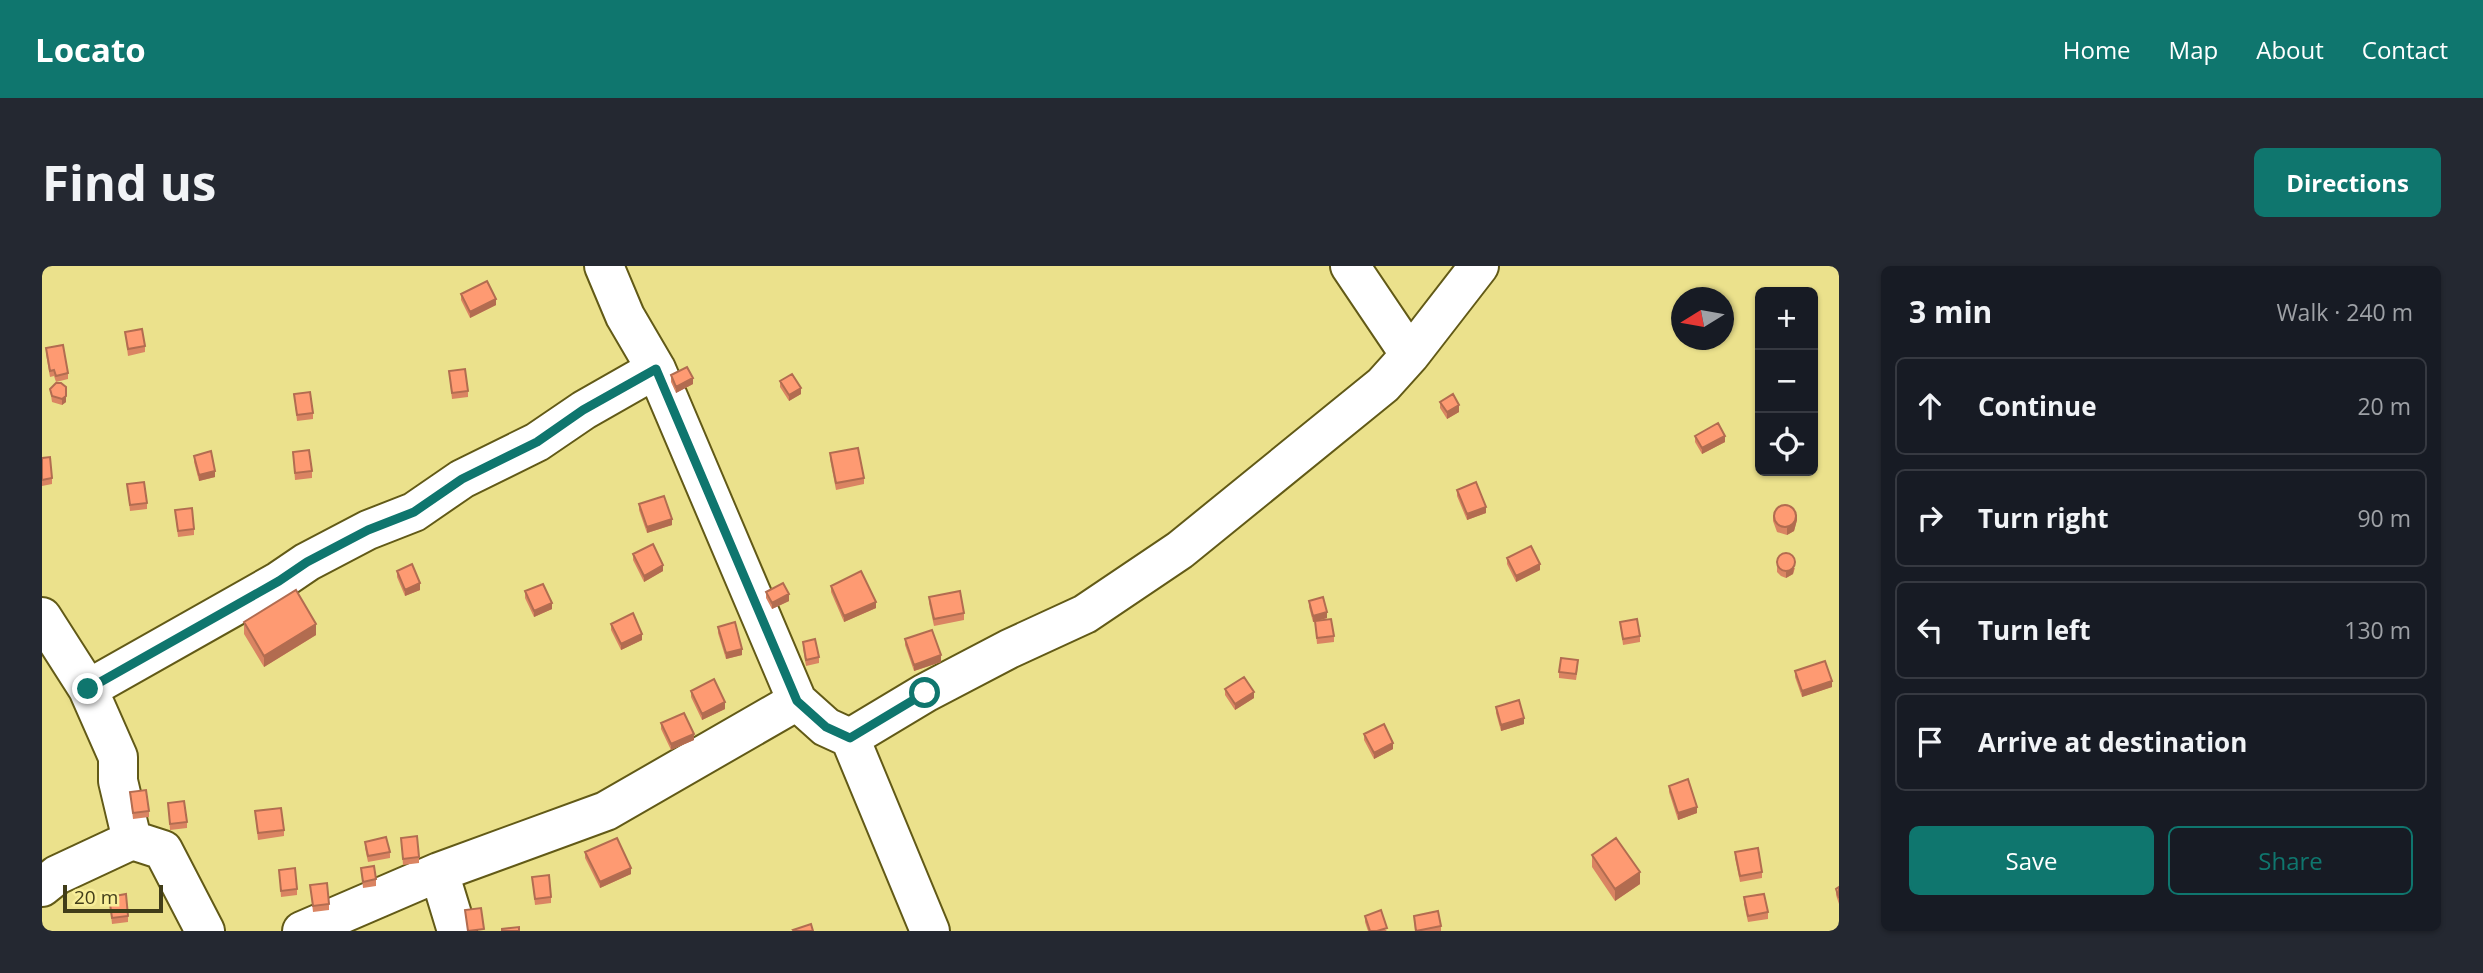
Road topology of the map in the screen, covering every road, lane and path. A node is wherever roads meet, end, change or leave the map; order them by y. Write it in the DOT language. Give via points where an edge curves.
graph roads {
  1 [pos="605,266"];
  2 [pos="1350,266"];
  3 [pos="1479,266"];
  4 [pos="1410,355"];
  5 [pos="656,369"];
  6 [pos="42,617"];
  7 [pos="88,689"];
  8 [pos="797,701"];
  9 [pos="850,738"];
  10 [pos="132,840"];
  11 [pos="439,872"];
  12 [pos="42,887"];
  13 [pos="205,931"];
  14 [pos="302,931"];
  15 [pos="457,931"];
  16 [pos="930,931"];
  1 -- 5 [label="street" via="625,316"];
  2 -- 4 [label="street"];
  3 -- 4 [label="street"];
  4 -- 9 [label="street" via="1383,385 1180,550 1085,614 925,693"];
  5 -- 7 [label="street" via="537,442 462,479 414,512 307,562"];
  5 -- 8 [label="street"];
  6 -- 7 [label="street"];
  7 -- 10 [label="street" via="118,757 118,781"];
  8 -- 9 [label="street" via="826,727"];
  8 -- 11 [label="street" via="606,811"];
  9 -- 16 [label="street"];
  10 -- 12 [label="street" via="57,875"];
  10 -- 13 [label="street" via="163,850"];
  11 -- 14 [label="street"];
  11 -- 15 [label="street"];
}
